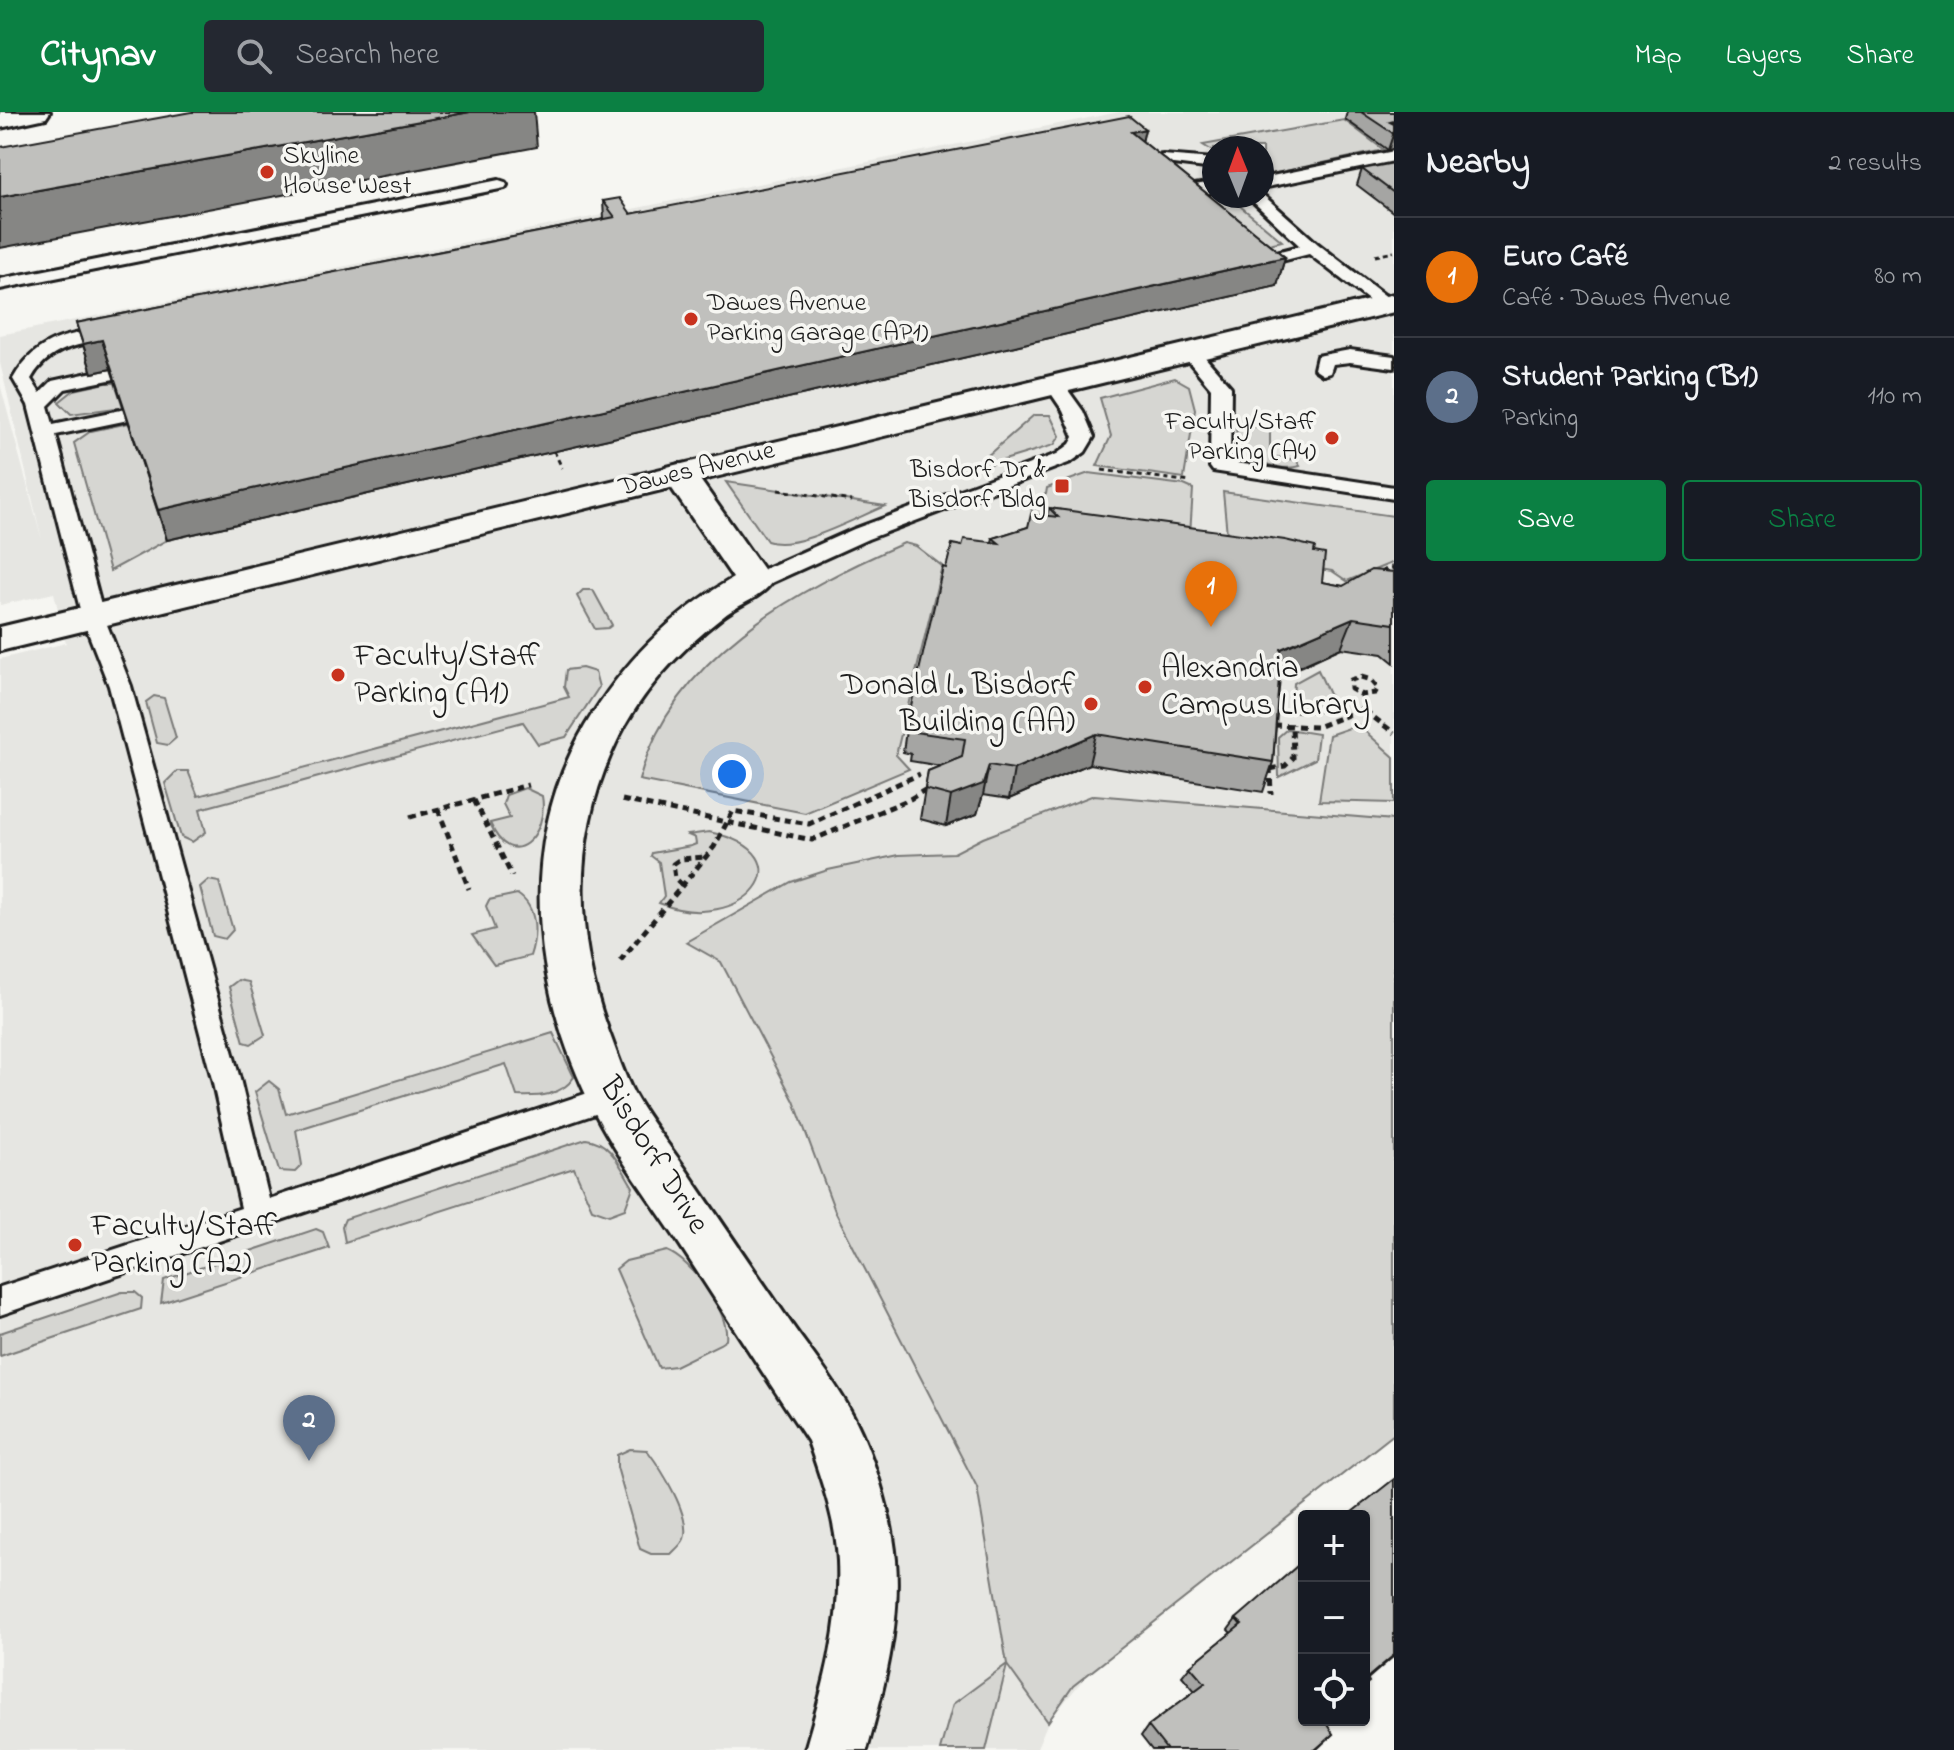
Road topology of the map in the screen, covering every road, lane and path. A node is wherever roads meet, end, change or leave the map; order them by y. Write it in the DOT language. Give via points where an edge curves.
graph roads {
  1 [pos="37,112"];
  2 [pos="0,120"];
  3 [pos="1394,156"];
  4 [pos="1202,162"];
  5 [pos="1274,181"];
  6 [pos="499,185"];
  7 [pos="1202,189"];
  8 [pos="1168,194"];
  9 [pos="1254,208"];
  10 [pos="1268,208"];
  11 [pos="1177,215"];
  12 [pos="1284,223"];
  13 [pos="1312,248"];
  14 [pos="1227,258"];
  15 [pos="0,284"];
  16 [pos="1391,307"];
  17 [pos="138,329"];
  18 [pos="1189,351"];
  19 [pos="1394,362"];
  20 [pos="1323,369"];
  21 [pos="112,374"];
  22 [pos="1053,383"];
  23 [pos="38,405"];
  24 [pos="137,409"];
  25 [pos="44,432"];
  26 [pos="679,474"];
  27 [pos="766,489"];
  28 [pos="1394,493"];
  29 [pos="855,501"];
  30 [pos="1394,567"];
  31 [pos="1368,579"];
  32 [pos="754,582"];
  33 [pos="93,617"];
  34 [pos="0,639"];
  35 [pos="1365,695"];
  36 [pos="1363,709"];
  37 [pos="1292,724"];
  38 [pos="1394,733"];
  39 [pos="1272,736"];
  40 [pos="920,774"];
  41 [pos="935,784"];
  42 [pos="528,785"];
  43 [pos="1271,794"];
  44 [pos="610,798"];
  45 [pos="474,800"];
  46 [pos="438,809"];
  47 [pos="410,817"];
  48 [pos="729,822"];
  49 [pos="705,857"];
  50 [pos="512,876"];
  51 [pos="682,885"];
  52 [pos="469,889"];
  53 [pos="620,961"];
  54 [pos="612,1097"];
  55 [pos="258,1216"];
  56 [pos="0,1301"];
  57 [pos="836,1750"];
  1 -- 2 [label="street"];
  3 -- 5 [label="lane"];
  4 -- 11 [label="lane" via="1160,158 1133,174"];
  6 -- 15 [label="lane"];
  7 -- 8 [label="lane"];
  9 -- 12 [label="lane"];
  10 -- 12 [label="lane"];
  12 -- 13 [label="lane"];
  13 -- 14 [label="lane" via="1239,267"];
  13 -- 16 [label="lane"];
  16 -- 18 [label="street, Dawes Avenue"];
  17 -- 23 [label="lane" via="79,338 49,347 30,361 22,379"];
  18 -- 22 [label="street, Dawes Avenue"];
  18 -- 28 [label="lane" via="1221,387 1220,467"];
  19 -- 20 [label="lane" via="1350,356 1324,360"];
  21 -- 23 [label="lane" via="59,385"];
  22 -- 26 [label="street, Dawes Avenue"];
  22 -- 32 [label="lane" via="1084,437 1064,458 861,534"];
  23 -- 25 [label="lane"];
  24 -- 25 [label="lane"];
  25 -- 33 [label="lane"];
  26 -- 32 [label="street"];
  26 -- 33 [label="street, Dawes Avenue"];
  27 -- 29 [label="path"];
  30 -- 31 [label="path"];
  32 -- 54 [label="street, Bisdorf Drive" via="674,633 607,722 576,792 560,871 561,923 591,1050"];
  33 -- 34 [label="street, Dawes Avenue"];
  33 -- 55 [label="lane" via="120,686 171,868"];
  35 -- 35 [label="path" via="1351,689 1351,680 1374,682 1377,691"];
  35 -- 36 [label="path"];
  36 -- 37 [label="path" via="1317,727"];
  36 -- 38 [label="path"];
  37 -- 39 [label="path" via="1274,723"];
  37 -- 43 [label="path" via="1293,758 1285,766 1270,766"];
  40 -- 48 [label="path" via="809,824 733,811"];
  41 -- 48 [label="path" via="812,840"];
  42 -- 45 [label="path"];
  44 -- 48 [label="path"];
  45 -- 46 [label="path"];
  45 -- 50 [label="path"];
  46 -- 47 [label="path"];
  46 -- 52 [label="path"];
  48 -- 49 [label="path"];
  49 -- 51 [label="path"];
  49 -- 51 [label="path" via="673,864"];
  51 -- 53 [label="path"];
  54 -- 55 [label="lane"];
  54 -- 57 [label="street, Bisdorf Drive" via="830,1427 854,1492 867,1558 867,1602 859,1669"];
  55 -- 56 [label="lane"];
}
